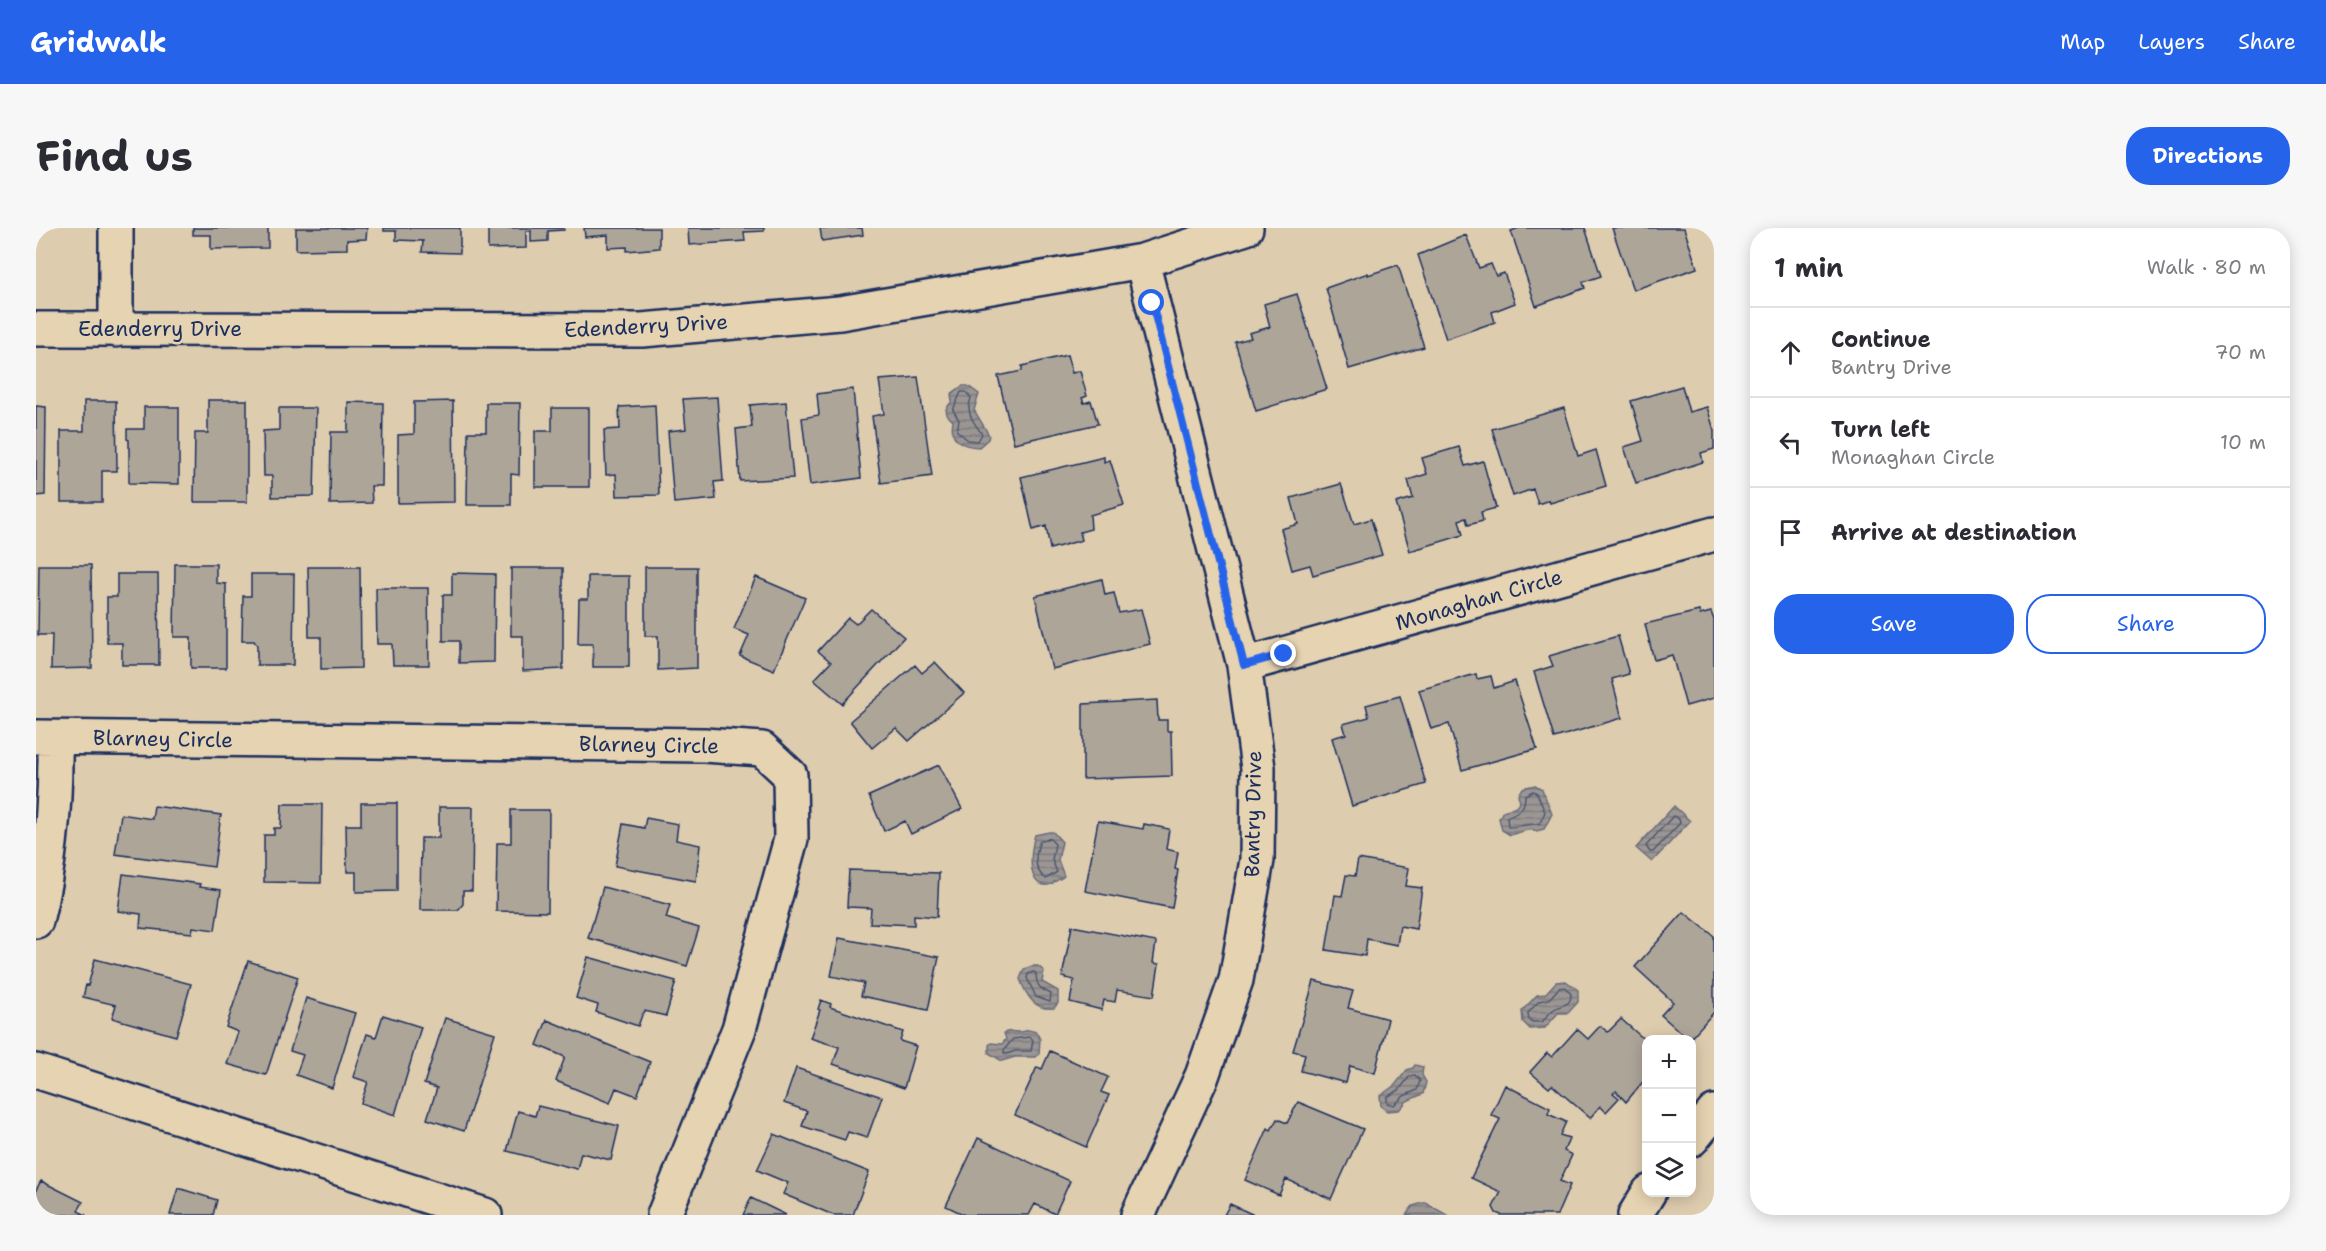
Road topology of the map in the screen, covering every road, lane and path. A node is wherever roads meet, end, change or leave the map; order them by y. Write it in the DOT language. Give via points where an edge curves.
graph roads {
  1 [pos="117,228"];
  2 [pos="1246,228"];
  3 [pos="1142,261"];
  4 [pos="36,329"];
  5 [pos="116,330"];
  6 [pos="1714,534"];
  7 [pos="1244,665"];
  8 [pos="46,738"];
  9 [pos="36,921"];
  10 [pos="36,1071"];
  11 [pos="1714,1113"];
  12 [pos="1696,1134"];
  13 [pos="1646,1197"];
  14 [pos="485,1215"];
  15 [pos="664,1215"];
  16 [pos="1138,1215"];
  17 [pos="1635,1215"];
  1 -- 5 [label="street"];
  2 -- 3 [label="street, Edenderry Drive"];
  3 -- 5 [label="street, Edenderry Drive" via="840,313 642,330"];
  3 -- 7 [label="street, Bantry Drive"];
  4 -- 5 [label="street, Edenderry Drive"];
  6 -- 7 [label="street, Monaghan Circle"];
  7 -- 16 [label="street, Bantry Drive" via="1258,768 1257,860 1236,980 1202,1076"];
  8 -- 9 [label="street" via="56,781 52,832"];
  8 -- 15 [label="street, Blarney Circle" via="704,745 762,749 790,775 790,839 739,1029"];
  10 -- 14 [label="street"];
  11 -- 12 [label="street"];
  13 -- 17 [label="street"];
}
